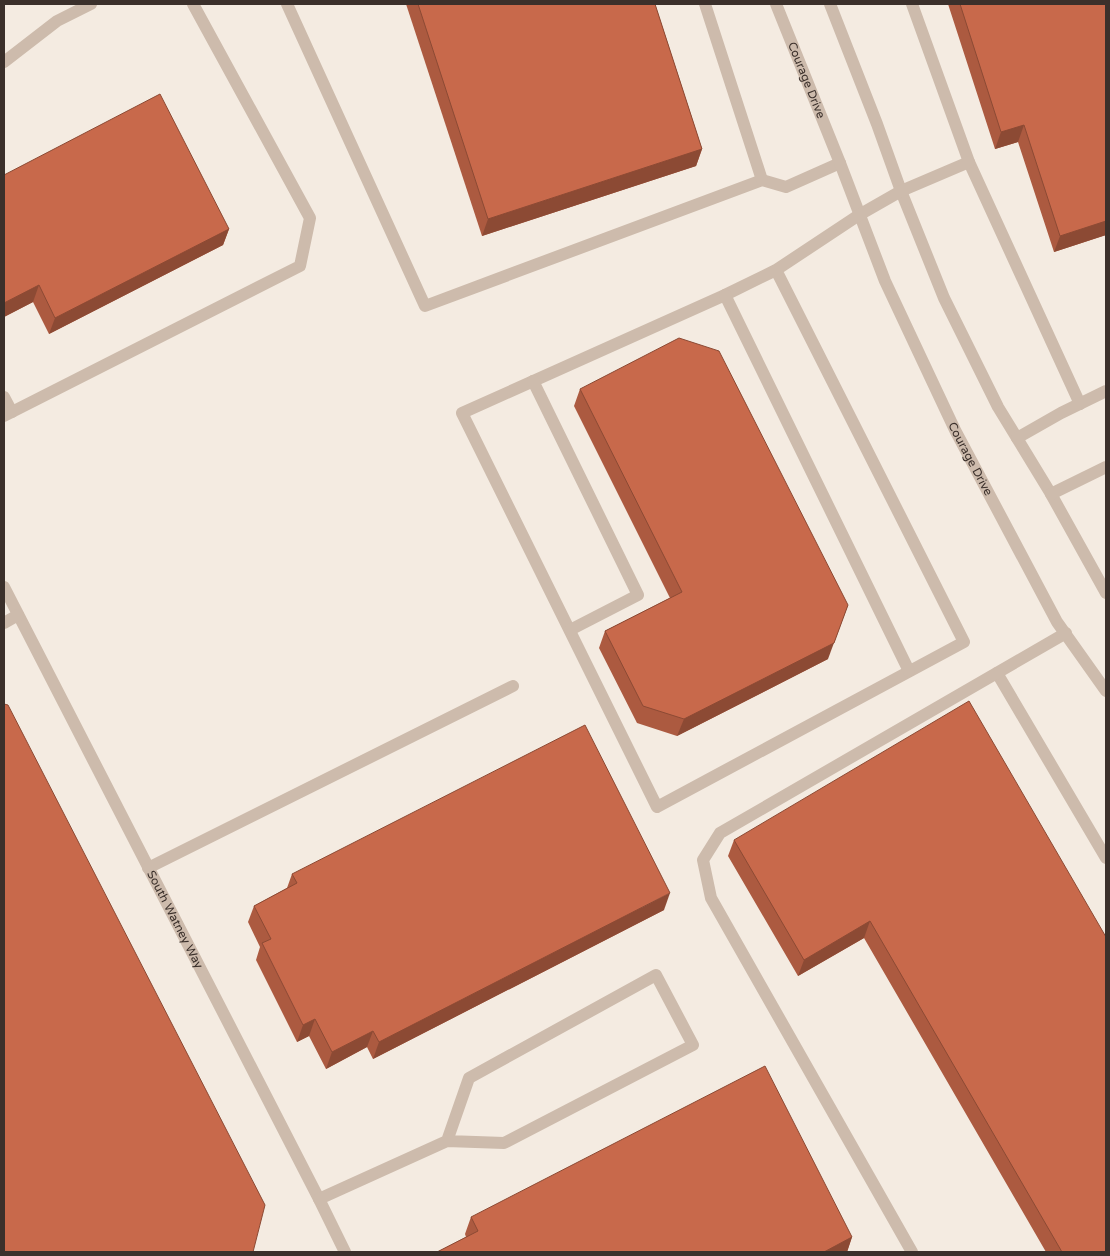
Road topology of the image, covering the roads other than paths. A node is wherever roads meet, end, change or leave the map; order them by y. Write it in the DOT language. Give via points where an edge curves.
graph roads {
  1 [pos="91,4"];
  2 [pos="192,4"];
  3 [pos="286,4"];
  4 [pos="705,4"];
  5 [pos="776,4"];
  6 [pos="830,4"];
  7 [pos="912,4"];
  8 [pos="4,62"];
  9 [pos="969,162"];
  10 [pos="840,163"];
  11 [pos="762,180"];
  12 [pos="901,191"];
  13 [pos="859,214"];
  14 [pos="776,270"];
  15 [pos="725,295"];
  16 [pos="533,381"];
  17 [pos="1106,391"];
  18 [pos="4,397"];
  19 [pos="1080,404"];
  20 [pos="8,414"];
  21 [pos="1017,438"];
  22 [pos="1106,467"];
  23 [pos="1051,494"];
  24 [pos="4,587"];
  25 [pos="1106,593"];
  26 [pos="18,615"];
  27 [pos="4,623"];
  28 [pos="570,630"];
  29 [pos="1066,633"];
  30 [pos="909,671"];
  31 [pos="997,673"];
  32 [pos="513,686"];
  33 [pos="1106,690"];
  34 [pos="1106,858"];
  35 [pos="148,868"];
  36 [pos="447,1141"];
  37 [pos="319,1198"];
  38 [pos="345,1252"];
  39 [pos="912,1252"];
  1 -- 8 [label="street" via="56,21"];
  2 -- 20 [label="street" via="310,218 300,266"];
  3 -- 11 [label="street" via="425,306"];
  4 -- 11 [label="street"];
  5 -- 10 [label="street, Courage Drive"];
  6 -- 12 [label="street"];
  7 -- 9 [label="street"];
  9 -- 12 [label="street"];
  9 -- 19 [label="street"];
  10 -- 11 [label="street" via="786,187"];
  10 -- 13 [label="street, Courage Drive"];
  12 -- 13 [label="street"];
  12 -- 21 [label="street" via="944,298 998,407"];
  13 -- 14 [label="street"];
  13 -- 29 [label="street, Courage Drive" via="885,281 954,430 1057,622"];
  14 -- 15 [label="street"];
  14 -- 30 [label="street" via="964,642"];
  15 -- 16 [label="street"];
  15 -- 30 [label="street"];
  16 -- 28 [label="street" via="638,595"];
  16 -- 28 [label="street" via="462,412"];
  17 -- 19 [label="street"];
  18 -- 20 [label="street"];
  19 -- 21 [label="street"];
  21 -- 23 [label="street"];
  22 -- 23 [label="street"];
  23 -- 25 [label="street"];
  24 -- 26 [label="street, South Watney Way"];
  26 -- 27 [label="street"];
  26 -- 35 [label="street, South Watney Way"];
  28 -- 30 [label="street" via="657,807"];
  29 -- 31 [label="street"];
  29 -- 33 [label="street, Courage Drive"];
  31 -- 34 [label="street"];
  31 -- 39 [label="street" via="720,832 703,860 711,898"];
  32 -- 35 [label="street"];
  35 -- 37 [label="street, South Watney Way"];
  36 -- 36 [label="street" via="469,1078 656,975 693,1045 504,1143"];
  36 -- 37 [label="street"];
  37 -- 38 [label="street, South Watney Way"];
}
